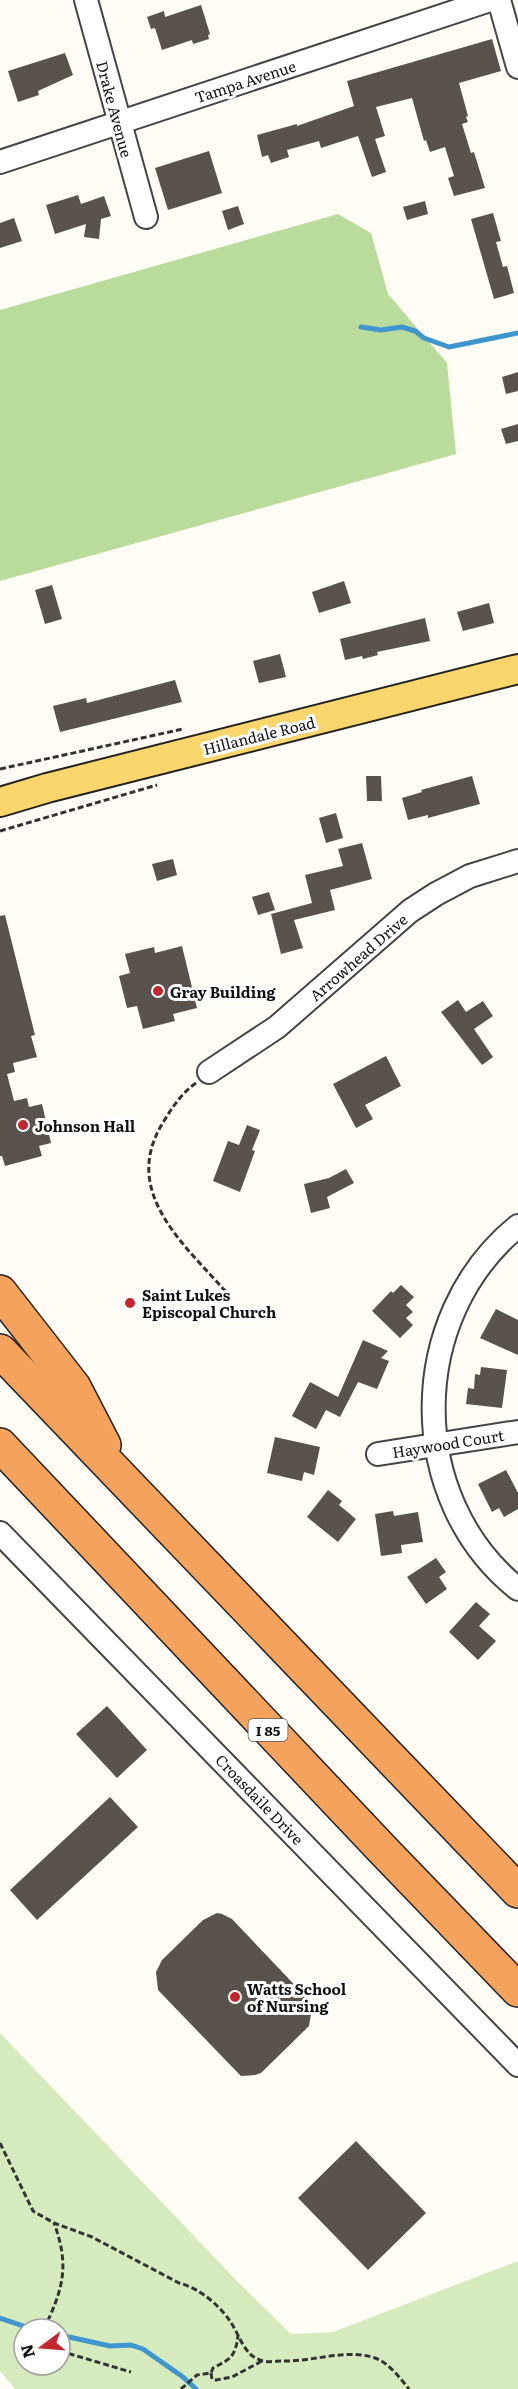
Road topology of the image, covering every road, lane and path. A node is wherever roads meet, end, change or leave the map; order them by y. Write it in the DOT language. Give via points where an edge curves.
graph roads {
  1 [pos="86,0"];
  2 [pos="490,0"];
  3 [pos="499,0"];
  4 [pos="518,67"];
  5 [pos="119,123"];
  6 [pos="0,162"];
  7 [pos="146,217"];
  8 [pos="518,669"];
  9 [pos="200,750"];
  10 [pos="0,769"];
  11 [pos="158,785"];
  12 [pos="0,802"];
  13 [pos="0,831"];
  14 [pos="518,861"];
  15 [pos="209,1072"];
  16 [pos="518,1226"];
  17 [pos="0,1292"];
  18 [pos="227,1293"];
  19 [pos="0,1351"];
  20 [pos="518,1432"];
  21 [pos="0,1445"];
  22 [pos="437,1445"];
  23 [pos="378,1454"];
  24 [pos="13,1466"];
  25 [pos="120,1476"];
  26 [pos="0,1533"];
  27 [pos="518,1589"];
  28 [pos="518,1891"];
  29 [pos="518,1990"];
  30 [pos="518,2066"];
  31 [pos="0,2143"];
  32 [pos="54,2223"];
  33 [pos="50,2317"];
  34 [pos="238,2335"];
  35 [pos="72,2355"];
  36 [pos="262,2361"];
  37 [pos="131,2372"];
  38 [pos="211,2373"];
  39 [pos="181,2389"];
  40 [pos="409,2389"];
  1 -- 5 [label="street, Drake Avenue"];
  2 -- 5 [label="street, Tampa Avenue"];
  3 -- 4 [label="street"];
  5 -- 6 [label="street, Tampa Avenue"];
  5 -- 7 [label="street, Drake Avenue"];
  8 -- 9 [label="main road, Hillandale Road"];
  9 -- 10 [label="path" via="192,727"];
  9 -- 12 [label="main road, Hillandale Road"];
  11 -- 13 [label="path"];
  14 -- 15 [label="street, Arrowhead Drive" via="470,876 410,911 277,1027"];
  15 -- 18 [label="path" via="179,1098 157,1132 149,1152 149,1177 152,1195 165,1221"];
  16 -- 22 [label="street" via="475,1274 443,1337 432,1396"];
  17 -- 25 [label="highway" via="74,1387"];
  19 -- 25 [label="highway"];
  20 -- 22 [label="street, Haywood Court"];
  21 -- 24 [label="highway, I 85"];
  22 -- 23 [label="street, Haywood Court"];
  22 -- 27 [label="street" via="445,1479 468,1533"];
  24 -- 29 [label="highway, I 85"];
  25 -- 28 [label="highway"];
  26 -- 30 [label="street, Croasdaile Drive"];
  31 -- 32 [label="path" via="33,2211"];
  32 -- 33 [label="path" via="61,2242 63,2274"];
  32 -- 34 [label="path" via="92,2237 190,2286 222,2312"];
  34 -- 36 [label="path" via="246,2350"];
  34 -- 38 [label="path" via="232,2356"];
  35 -- 37 [label="path"];
  36 -- 38 [label="path" via="223,2379 212,2379"];
  36 -- 40 [label="path" via="294,2362 345,2355 376,2358"];
  38 -- 39 [label="path" via="196,2375"];
}
